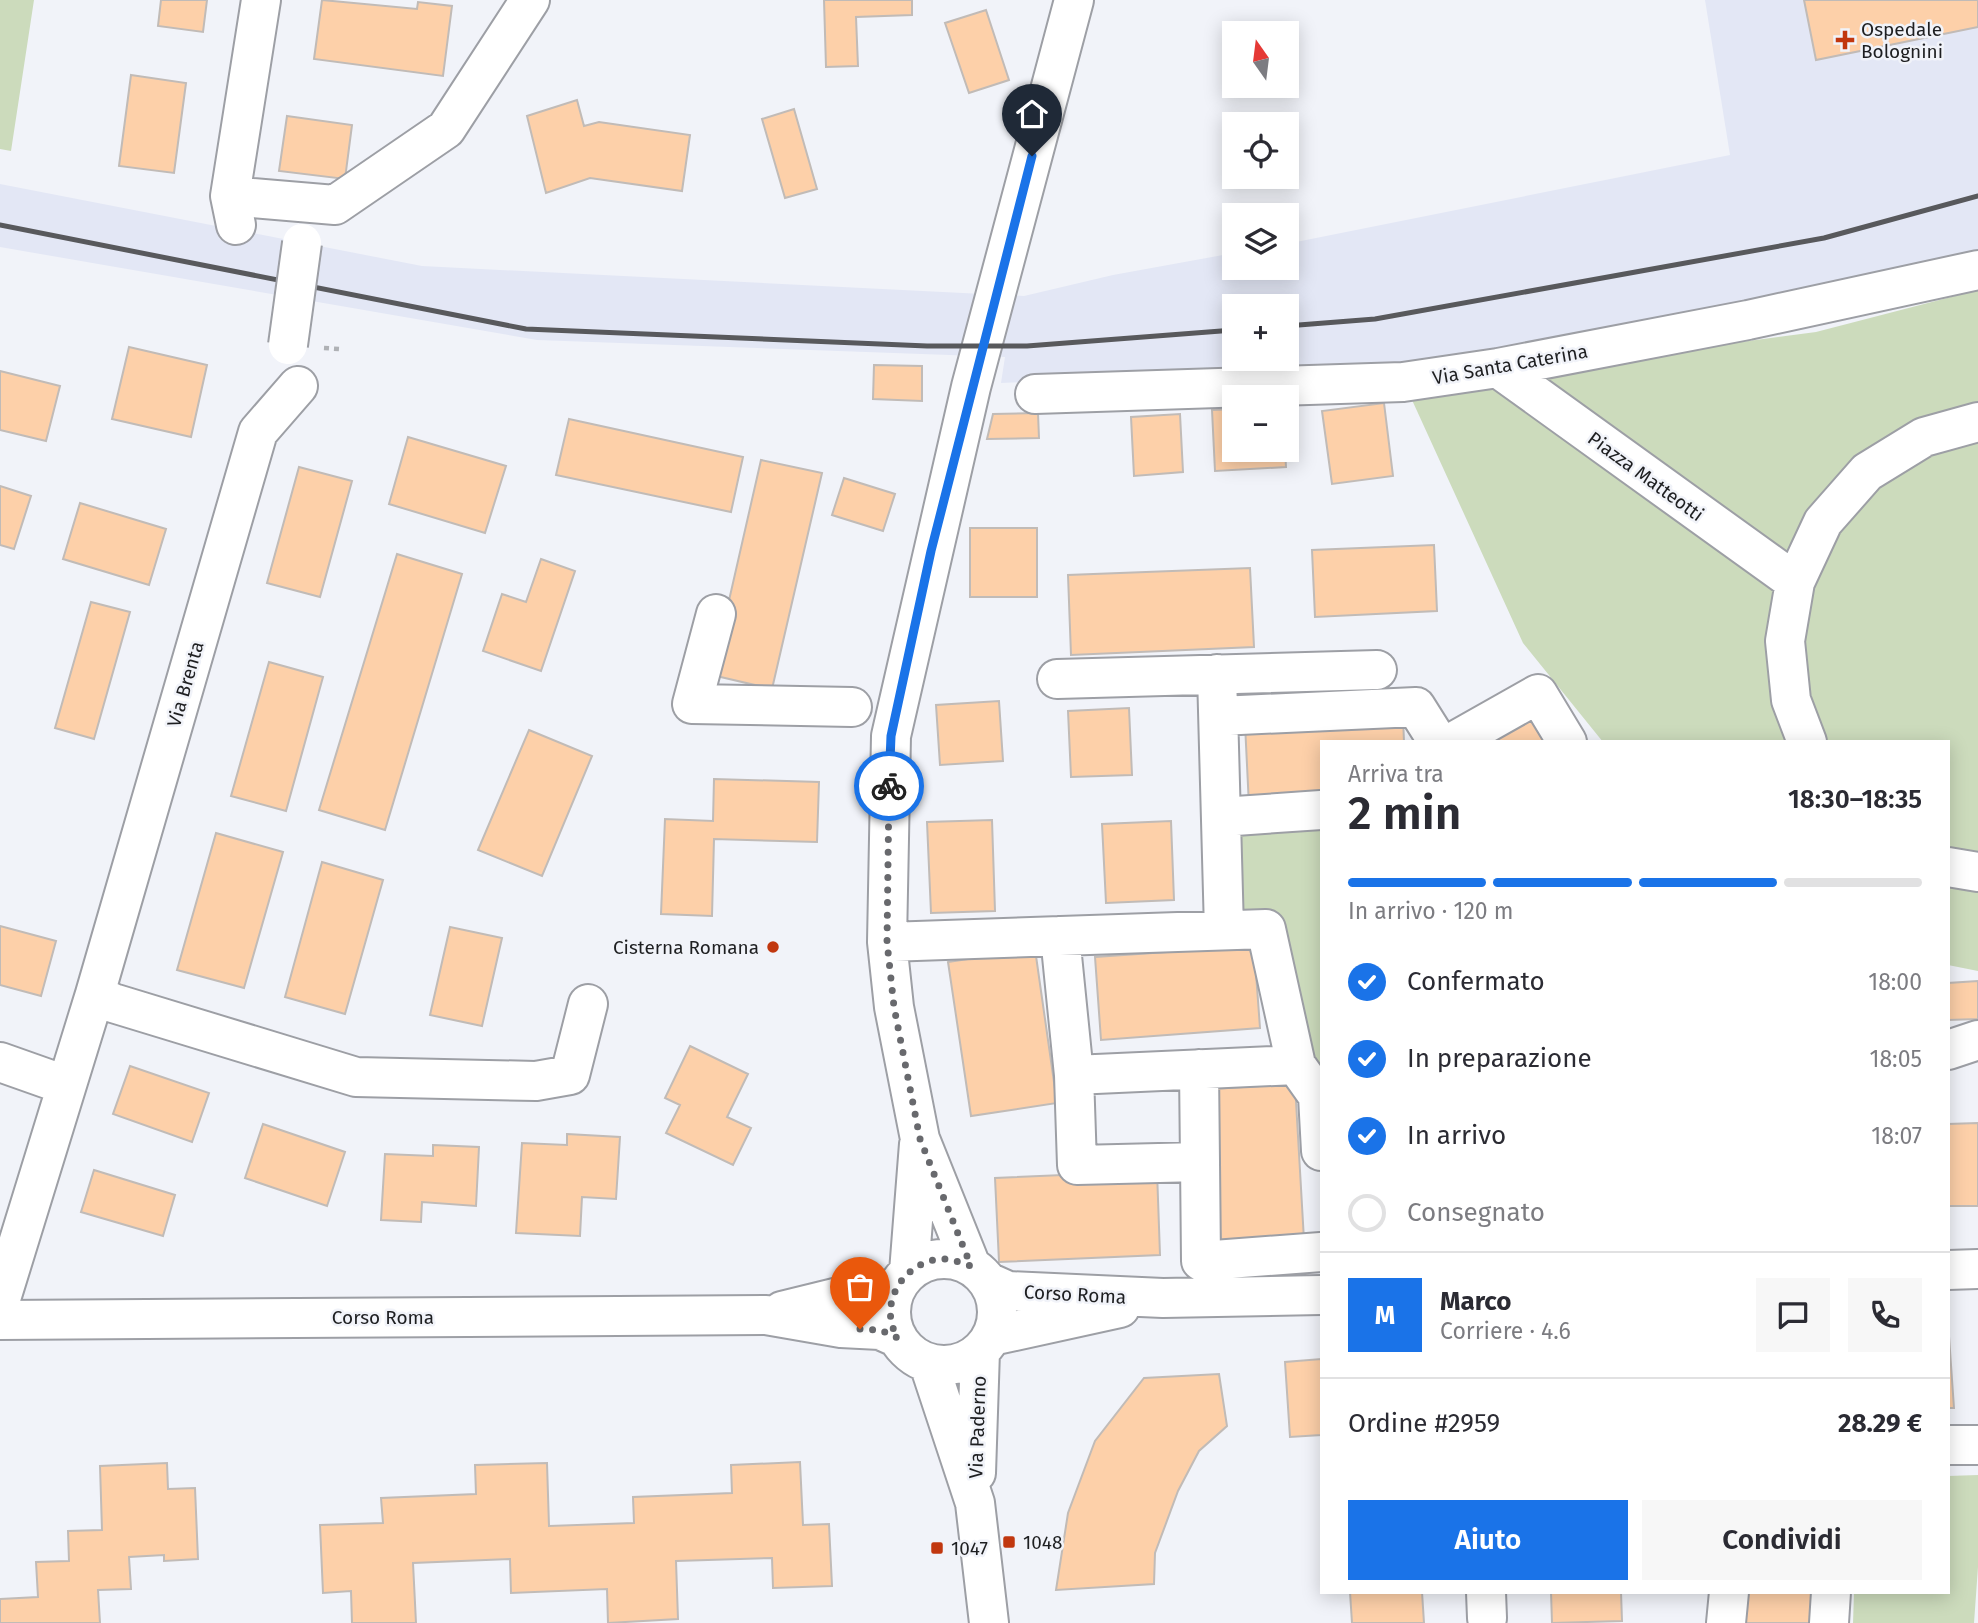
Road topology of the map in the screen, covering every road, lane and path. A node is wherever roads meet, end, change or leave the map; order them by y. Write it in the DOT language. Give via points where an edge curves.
graph roads {
  1 [pos="261,0"];
  2 [pos="530,0"];
  3 [pos="1074,0"];
  4 [pos="302,243"];
  5 [pos="1978,270"];
  6 [pos="288,345"];
  7 [pos="1498,368"];
  8 [pos="298,386"];
  9 [pos="1035,394"];
  10 [pos="1978,422"];
  11 [pos="1795,582"];
  12 [pos="716,614"];
  13 [pos="1377,670"];
  14 [pos="1217,674"];
  15 [pos="1057,679"];
  16 [pos="852,707"];
  17 [pos="1219,716"];
  18 [pos="1436,740"];
  19 [pos="1457,740"];
  20 [pos="1566,740"];
  21 [pos="1806,740"];
  22 [pos="1320,810"];
  23 [pos="1221,817"];
  24 [pos="1950,867"];
  25 [pos="1978,872"];
  26 [pos="1224,930"];
  27 [pos="1060,936"];
  28 [pos="887,942"];
  29 [pos="95,994"];
  30 [pos="588,1004"];
  31 [pos="1978,1040"];
  32 [pos="1950,1049"];
  33 [pos="0,1062"];
  34 [pos="1296,1065"];
  35 [pos="1199,1069"];
  36 [pos="1074,1075"];
  37 [pos="65,1085"];
  38 [pos="1320,1097"];
  39 [pos="920,1139"];
  40 [pos="1200,1162"];
  41 [pos="1320,1252"];
  42 [pos="1978,1269"];
  43 [pos="1950,1270"];
  44 [pos="980,1274"];
  45 [pos="902,1280"];
  46 [pos="1320,1295"];
  47 [pos="1163,1297"];
  48 [pos="0,1302"];
  49 [pos="766,1315"];
  50 [pos="0,1320"];
  51 [pos="898,1338"];
  52 [pos="986,1344"];
  53 [pos="929,1364"];
  54 [pos="1950,1445"];
  55 [pos="1978,1445"];
  56 [pos="975,1503"];
  57 [pos="1729,1594"];
  58 [pos="1831,1594"];
  59 [pos="989,1623"];
  60 [pos="1726,1623"];
  61 [pos="1829,1623"];
  1 -- 2 [label="street" via="233,211 335,205 446,129"];
  3 -- 28 [label="street" via="968,400 891,736"];
  4 -- 6 [label="street, bridge"];
  5 -- 7 [label="street, Via Santa Caterina"];
  7 -- 9 [label="street, Via Santa Caterina" via="1403,382"];
  7 -- 11 [label="street, Piazza Matteotti"];
  8 -- 29 [label="street, Via Brenta" via="258,432"];
  10 -- 11 [label="street" via="1924,437 1867,472 1823,522"];
  11 -- 21 [label="street" via="1785,640 1791,700"];
  12 -- 16 [label="street" via="692,704"];
  13 -- 14 [label="street"];
  14 -- 15 [label="street"];
  14 -- 17 [label="street"];
  17 -- 18 [label="street" via="1416,707"];
  17 -- 23 [label="street"];
  19 -- 20 [label="street" via="1538,694"];
  22 -- 23 [label="street"];
  23 -- 26 [label="street"];
  24 -- 25 [label="street"];
  26 -- 27 [label="street"];
  26 -- 34 [label="street" via="1266,929"];
  27 -- 28 [label="street"];
  27 -- 36 [label="street"];
  28 -- 39 [label="street" via="894,1007"];
  29 -- 30 [label="street" via="356,1077 536,1081 570,1075"];
  29 -- 37 [label="street, Via Brenta"];
  31 -- 32 [label="street"];
  33 -- 37 [label="street"];
  34 -- 35 [label="street"];
  34 -- 38 [label="street"];
  35 -- 36 [label="street"];
  35 -- 40 [label="street"];
  36 -- 40 [label="street" via="1077,1165"];
  37 -- 48 [label="street, Via Brenta"];
  39 -- 44 [label="street"];
  39 -- 45 [label="street"];
  40 -- 41 [label="street" via="1201,1261"];
  42 -- 43 [label="street"];
  44 -- 45 [label="street, Corso Roma" via="944,1259"];
  44 -- 47 [label="street, Corso Roma" via="1008,1291"];
  44 -- 52 [label="street, Corso Roma" via="998,1308"];
  45 -- 49 [label="street, Corso Roma" via="876,1295 839,1297"];
  45 -- 51 [label="street" via="891,1321"];
  46 -- 47 [label="street, Corso Roma"];
  47 -- 52 [label="street, Corso Roma"];
  49 -- 50 [label="street, Corso Roma"];
  49 -- 51 [label="street, Corso Roma" via="880,1330"];
  51 -- 53 [label="street, Corso Roma" via="908,1352"];
  52 -- 53 [label="street, Corso Roma" via="965,1361"];
  52 -- 56 [label="street, Via Paderno"];
  53 -- 56 [label="street, Via Paderno"];
  54 -- 55 [label="street"];
  56 -- 59 [label="street, Via Paderno"];
  57 -- 60 [label="street"];
  58 -- 61 [label="street"];
}
